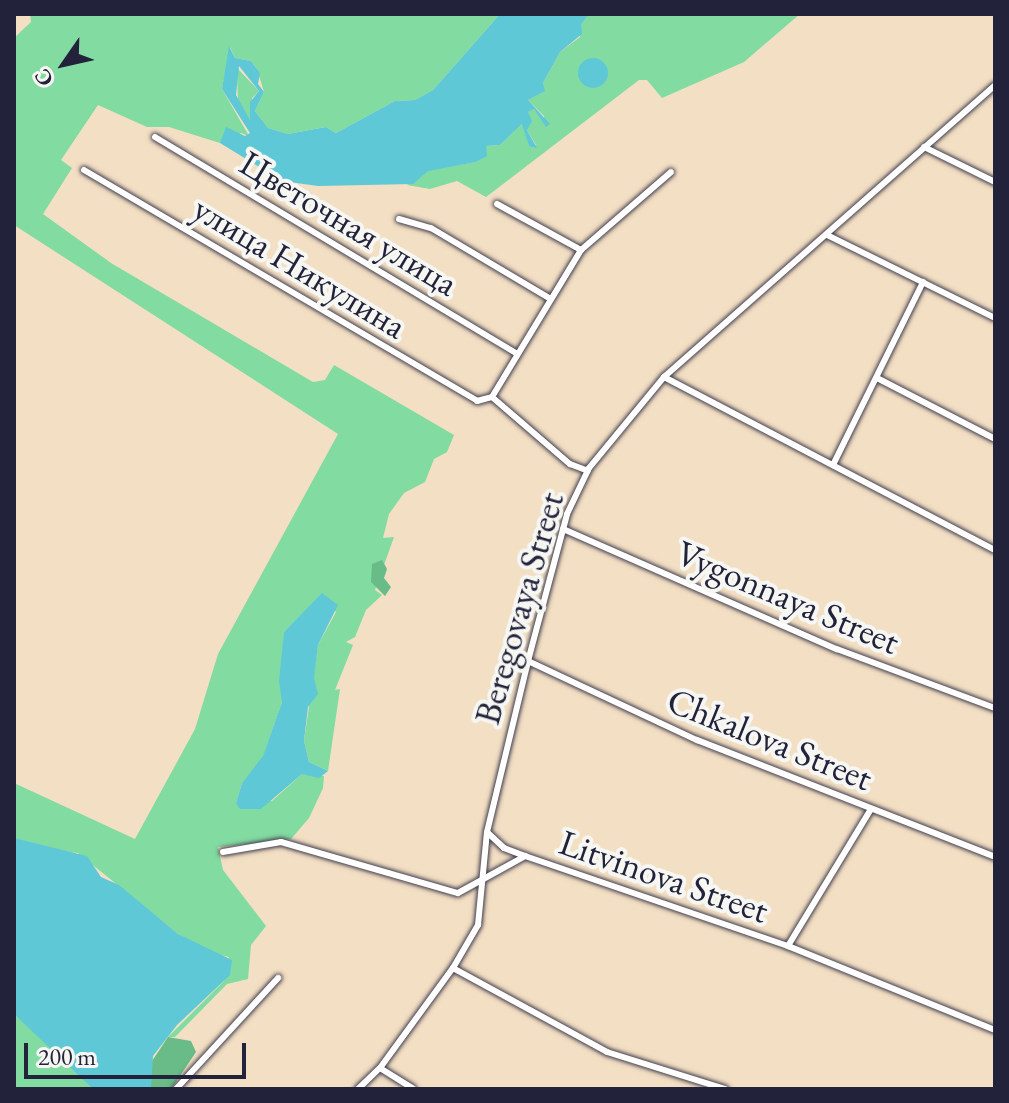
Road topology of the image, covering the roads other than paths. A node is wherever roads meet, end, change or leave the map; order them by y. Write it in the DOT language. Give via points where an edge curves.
graph roads {
  1 [pos="995,85"];
  2 [pos="155,137"];
  3 [pos="924,147"];
  4 [pos="84,170"];
  5 [pos="671,172"];
  6 [pos="995,182"];
  7 [pos="497,204"];
  8 [pos="399,219"];
  9 [pos="827,235"];
  10 [pos="581,250"];
  11 [pos="923,282"];
  12 [pos="549,298"];
  13 [pos="995,318"];
  14 [pos="516,353"];
  15 [pos="664,377"];
  16 [pos="877,378"];
  17 [pos="492,397"];
  18 [pos="995,439"];
  19 [pos="833,465"];
  20 [pos="588,471"];
  21 [pos="563,529"];
  22 [pos="995,550"];
  23 [pos="528,661"];
  24 [pos="995,708"];
  25 [pos="871,809"];
  26 [pos="487,832"];
  27 [pos="223,852"];
  28 [pos="525,856"];
  29 [pos="995,857"];
  30 [pos="482,880"];
  31 [pos="788,946"];
  32 [pos="453,968"];
  33 [pos="278,978"];
  34 [pos="995,1030"];
  35 [pos="380,1068"];
  36 [pos="176,1089"];
  37 [pos="358,1089"];
  38 [pos="413,1089"];
  39 [pos="725,1089"];
  1 -- 3 [label="street, Beregovaya Street"];
  2 -- 14 [label="street, Цветочная улица"];
  3 -- 6 [label="street"];
  3 -- 9 [label="street, Beregovaya Street"];
  4 -- 17 [label="street, улица Никулина" via="477,401"];
  5 -- 10 [label="street"];
  7 -- 10 [label="street"];
  8 -- 12 [label="street" via="431,228"];
  9 -- 11 [label="street"];
  9 -- 15 [label="street, Beregovaya Street"];
  10 -- 12 [label="street"];
  11 -- 13 [label="street"];
  11 -- 16 [label="street"];
  12 -- 14 [label="street"];
  14 -- 17 [label="street"];
  15 -- 19 [label="street"];
  15 -- 20 [label="street, Beregovaya Street" via="617,428"];
  16 -- 18 [label="street"];
  16 -- 19 [label="street"];
  17 -- 20 [label="street" via="570,464"];
  19 -- 22 [label="street"];
  20 -- 21 [label="street, Beregovaya Street"];
  21 -- 23 [label="street, Beregovaya Street"];
  21 -- 24 [label="street, Vygonnaya Street" via="837,649"];
  23 -- 25 [label="street, Chkalova Street" via="697,740"];
  23 -- 26 [label="street, Beregovaya Street"];
  25 -- 29 [label="street, Chkalova Street"];
  25 -- 31 [label="street"];
  26 -- 28 [label="street" via="504,848"];
  26 -- 30 [label="street, Beregovaya Street"];
  27 -- 30 [label="street, Litvinova Street" via="281,842 454,892"];
  28 -- 30 [label="street, Litvinova Street"];
  28 -- 31 [label="street, Litvinova Street"];
  30 -- 32 [label="street, Beregovaya Street" via="478,925"];
  31 -- 34 [label="street, Litvinova Street"];
  32 -- 35 [label="street, Beregovaya Street"];
  32 -- 39 [label="street" via="607,1052"];
  33 -- 36 [label="street"];
  35 -- 37 [label="street, Beregovaya Street"];
  35 -- 38 [label="street"];
}
